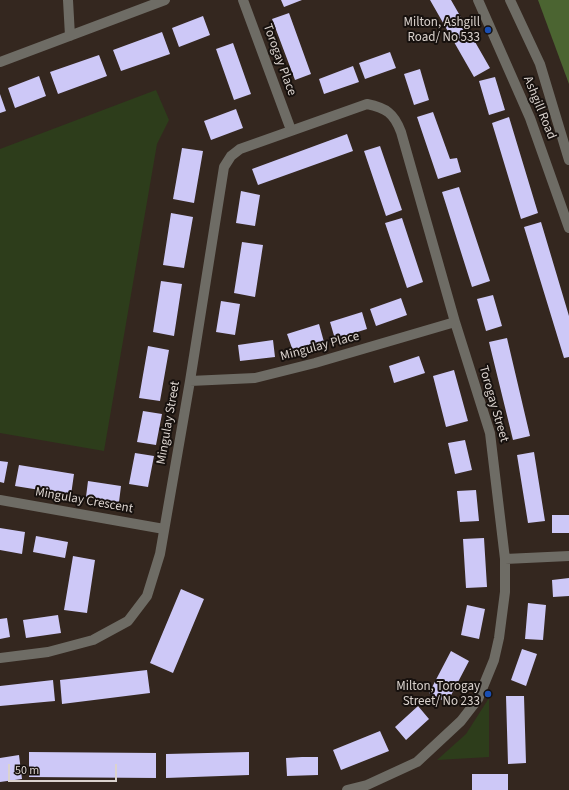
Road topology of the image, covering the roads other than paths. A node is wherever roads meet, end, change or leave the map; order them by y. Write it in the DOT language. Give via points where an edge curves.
graph roads {
  1 [pos="68,0"];
  2 [pos="165,0"];
  3 [pos="243,0"];
  4 [pos="478,0"];
  5 [pos="510,0"];
  6 [pos="70,36"];
  7 [pos="0,62"];
  8 [pos="291,130"];
  9 [pos="569,160"];
  10 [pos="569,228"];
  11 [pos="455,322"];
  12 [pos="190,381"];
  13 [pos="0,500"];
  14 [pos="164,528"];
  15 [pos="569,556"];
  16 [pos="506,559"];
  17 [pos="0,658"];
  18 [pos="347,790"];
  1 -- 6 [label="street"];
  2 -- 6 [label="street"];
  3 -- 8 [label="street, Torogay Place"];
  4 -- 10 [label="street, Ashgill Road" via="530,118"];
  5 -- 9 [label="street, Ashgill Road" via="540,64"];
  6 -- 7 [label="street"];
  8 -- 11 [label="street, Torogay Street" via="367,104 391,114 401,132"];
  8 -- 12 [label="street, Mingulay Street" via="240,148 224,167"];
  11 -- 12 [label="street, Mingulay Place" via="255,378"];
  11 -- 16 [label="street, Torogay Street" via="490,433"];
  12 -- 14 [label="street, Mingulay Street"];
  13 -- 14 [label="street, Mingulay Crescent"];
  14 -- 17 [label="street, Mingulay Street" via="160,554 147,596 128,621 93,640 48,652"];
  15 -- 16 [label="street"];
  16 -- 18 [label="street, Torogay Street" via="499,638 494,660 478,699 461,720 417,762 367,785"];
}
